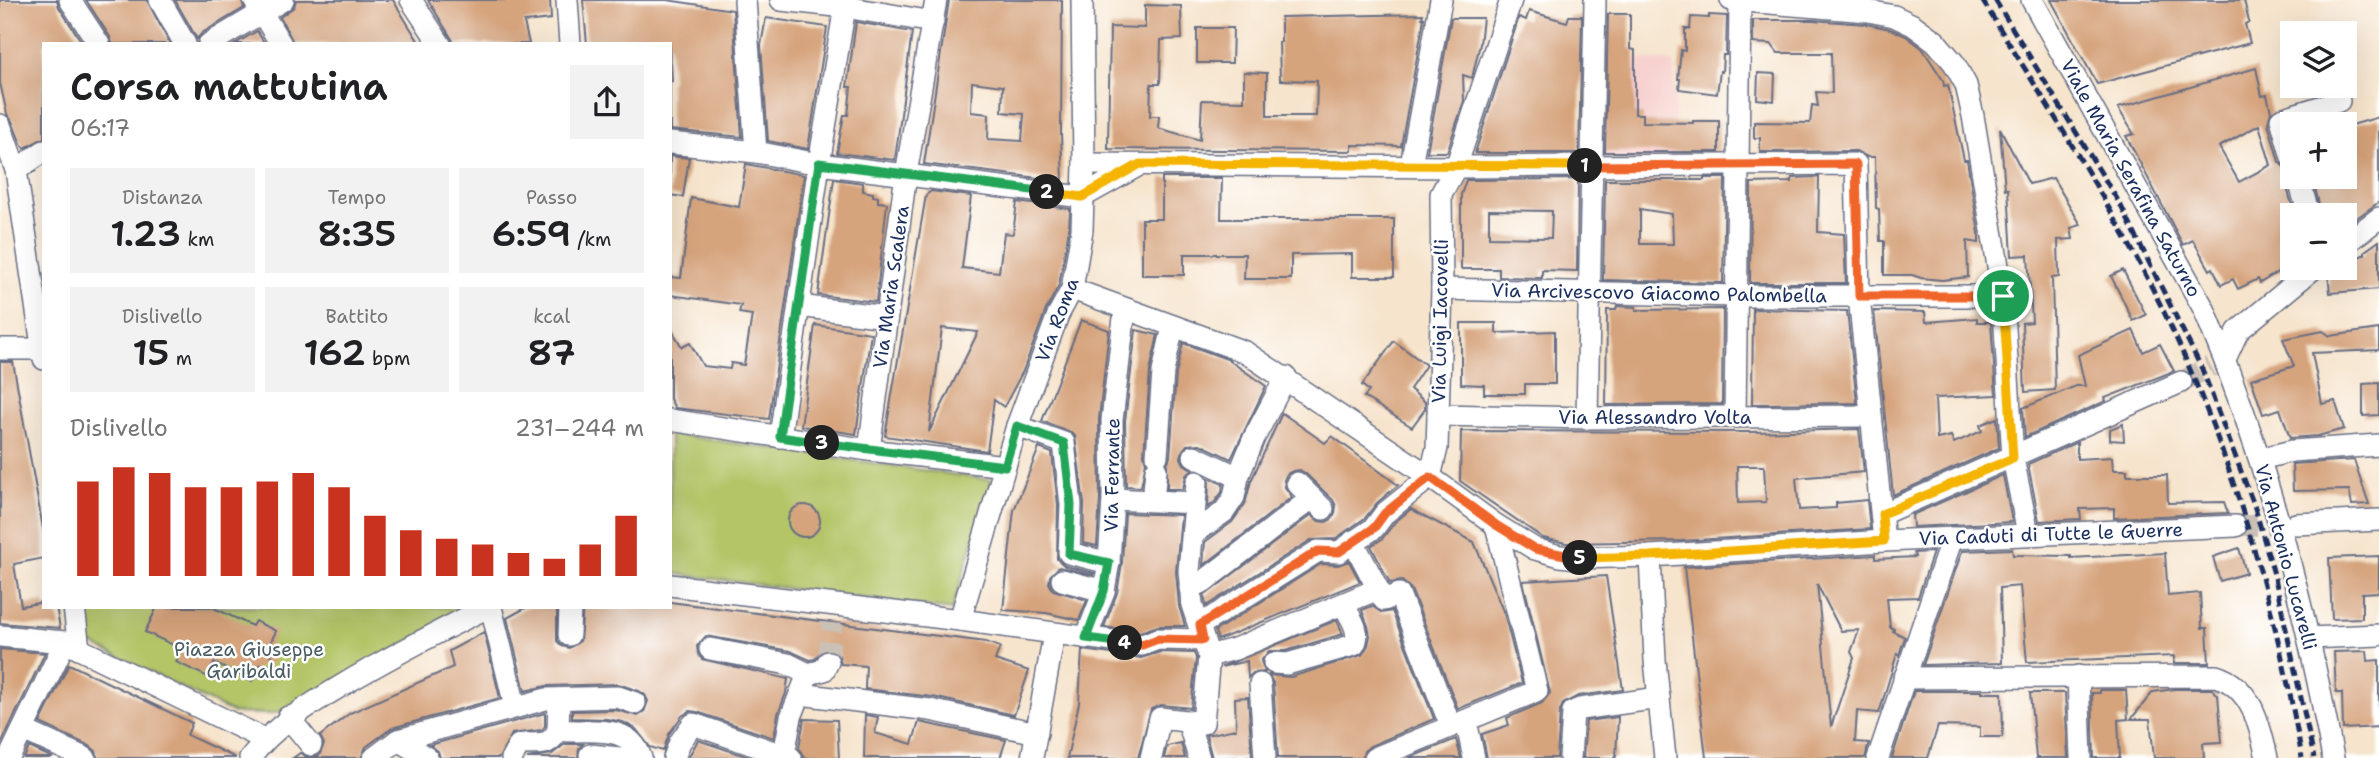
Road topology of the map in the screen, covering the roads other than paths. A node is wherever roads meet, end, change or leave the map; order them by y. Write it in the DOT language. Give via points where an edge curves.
graph roads {
  1 [pos="70,0"];
  2 [pos="160,0"];
  3 [pos="283,0"];
  4 [pos="411,0"];
  5 [pos="567,0"];
  6 [pos="745,0"];
  7 [pos="781,0"];
  8 [pos="936,0"];
  9 [pos="1082,0"];
  10 [pos="1441,0"];
  11 [pos="1511,0"];
  12 [pos="1595,0"];
  13 [pos="1731,0"];
  14 [pos="1740,0"];
  15 [pos="2032,0"];
  16 [pos="846,4"];
  17 [pos="258,7"];
  18 [pos="933,22"];
  19 [pos="98,42"];
  20 [pos="184,42"];
  21 [pos="212,42"];
  22 [pos="280,42"];
  23 [pos="439,42"];
  24 [pos="570,42"];
  25 [pos="2339,101"];
  26 [pos="2304,112"];
  27 [pos="1,131"];
  28 [pos="672,143"];
  29 [pos="42,152"];
  30 [pos="755,152"];
  31 [pos="819,163"];
  32 [pos="1084,163"];
  33 [pos="1140,164"];
  34 [pos="1411,165"];
  35 [pos="1739,165"];
  36 [pos="42,166"];
  37 [pos="1593,166"];
  38 [pos="1456,167"];
  39 [pos="16,170"];
  40 [pos="906,174"];
  41 [pos="1082,197"];
  42 [pos="2379,218"];
  43 [pos="2357,235"];
  44 [pos="2300,280"];
  45 [pos="1072,289"];
  46 [pos="1442,289"];
  47 [pos="1591,292"];
  48 [pos="1738,296"];
  49 [pos="1859,296"];
  50 [pos="2003,296"];
  51 [pos="799,306"];
  52 [pos="1125,309"];
  53 [pos="886,317"];
  54 [pos="1173,326"];
  55 [pos="42,347"];
  56 [pos="0,349"];
  57 [pos="42,354"];
  58 [pos="2218,363"];
  59 [pos="1286,377"];
  60 [pos="2181,383"];
  61 [pos="1438,415"];
  62 [pos="1871,416"];
  63 [pos="1735,417"];
  64 [pos="1587,418"];
  65 [pos="672,420"];
  66 [pos="1017,426"];
  67 [pos="780,437"];
  68 [pos="2379,445"];
  69 [pos="869,450"];
  70 [pos="1194,456"];
  71 [pos="2013,458"];
  72 [pos="2260,459"];
  73 [pos="1005,466"];
  74 [pos="1238,477"];
  75 [pos="1430,477"];
  76 [pos="1311,497"];
  77 [pos="1113,499"];
  78 [pos="1153,500"];
  79 [pos="1882,514"];
  80 [pos="2379,520"];
  81 [pos="2296,524"];
  82 [pos="1496,525"];
  83 [pos="2236,526"];
  84 [pos="1193,534"];
  85 [pos="2028,534"];
  86 [pos="1952,538"];
  87 [pos="1353,541"];
  88 [pos="1884,541"];
  89 [pos="1650,556"];
  90 [pos="1109,563"];
  91 [pos="1062,580"];
  92 [pos="672,585"];
  93 [pos="1190,589"];
  94 [pos="1378,589"];
  95 [pos="1104,591"];
  96 [pos="1343,604"];
  97 [pos="74,609"];
  98 [pos="486,609"];
  99 [pos="491,609"];
  100 [pos="569,609"];
  101 [pos="960,620"];
  102 [pos="1054,634"];
  103 [pos="569,635"];
  104 [pos="2379,635"];
  105 [pos="0,636"];
  106 [pos="1086,638"];
  107 [pos="2309,638"];
  108 [pos="1204,640"];
  109 [pos="72,646"];
  110 [pos="710,649"];
  111 [pos="828,662"];
  112 [pos="1273,663"];
  113 [pos="2078,676"];
  114 [pos="1904,678"];
  115 [pos="804,684"];
  116 [pos="1260,684"];
  117 [pos="1659,698"];
  118 [pos="559,699"];
  119 [pos="635,703"];
  120 [pos="515,706"];
  121 [pos="288,718"];
  122 [pos="1452,720"];
  123 [pos="1188,721"];
  124 [pos="23,730"];
  125 [pos="558,730"];
  126 [pos="1037,733"];
  127 [pos="264,739"];
  128 [pos="398,740"];
  129 [pos="311,745"];
  130 [pos="1427,748"];
  131 [pos="590,755"];
  132 [pos="788,756"];
  133 [pos="9,758"];
  134 [pos="85,758"];
  135 [pos="250,758"];
  136 [pos="374,758"];
  137 [pos="427,758"];
  138 [pos="512,758"];
  139 [pos="620,758"];
  140 [pos="641,758"];
  141 [pos="674,758"];
  142 [pos="1032,758"];
  143 [pos="1151,758"];
  144 [pos="1199,758"];
  145 [pos="1265,758"];
  146 [pos="1375,758"];
  147 [pos="1474,758"];
  148 [pos="1570,758"];
  149 [pos="1665,758"];
  150 [pos="1878,758"];
  151 [pos="2081,758"];
  152 [pos="2267,758"];
  153 [pos="2333,758"];
  1 -- 19 [label="street"];
  2 -- 20 [label="street"];
  3 -- 17 [label="street"];
  4 -- 23 [label="street"];
  5 -- 24 [label="street"];
  6 -- 30 [label="street"];
  7 -- 16 [label="street"];
  8 -- 18 [label="street, Via Maria Scalera"];
  9 -- 32 [label="street, Via Roma"];
  10 -- 34 [label="street"];
  11 -- 38 [label="street, Via Luigi Iacovelli"];
  12 -- 37 [label="street"];
  13 -- 14 [label="street"];
  14 -- 35 [label="street"];
  14 -- 50 [label="street" via="1894,16 1935,41 1966,85"];
  15 -- 58 [label="street, Viale Maria Serafina Saturno" via="2204,309"];
  16 -- 18 [label="street"];
  16 -- 31 [label="street"];
  17 -- 21 [label="street"];
  17 -- 22 [label="street"];
  18 -- 40 [label="street, Via Maria Scalera"];
  25 -- 26 [label="street"];
  27 -- 39 [label="street"];
  28 -- 30 [label="street"];
  29 -- 39 [label="street"];
  30 -- 31 [label="street"];
  31 -- 40 [label="street"];
  31 -- 51 [label="street"];
  32 -- 33 [label="street"];
  32 -- 41 [label="street, Via Roma"];
  33 -- 34 [label="street"];
  33 -- 41 [label="street"];
  34 -- 38 [label="street"];
  35 -- 37 [label="street"];
  35 -- 48 [label="street"];
  35 -- 49 [label="street" via="1856,164"];
  36 -- 39 [label="street"];
  37 -- 38 [label="street"];
  37 -- 47 [label="street"];
  38 -- 46 [label="street, Via Luigi Iacovelli" via="1441,194"];
  39 -- 55 [label="street"];
  40 -- 41 [label="street"];
  40 -- 53 [label="street, Via Maria Scalera"];
  41 -- 45 [label="street, Via Roma" via="1082,230"];
  42 -- 43 [label="street"];
  44 -- 58 [label="street" via="2238,331"];
  45 -- 52 [label="street, Via Caduti di Tutte le Guerre"];
  45 -- 66 [label="street, Via Roma"];
  46 -- 47 [label="street, Via Arcivescovo Giacomo Palombella"];
  46 -- 61 [label="street, Via Luigi Iacovelli"];
  47 -- 48 [label="street, Via Arcivescovo Giacomo Palombella"];
  47 -- 64 [label="street"];
  48 -- 49 [label="street, Via Arcivescovo Giacomo Palombella"];
  48 -- 63 [label="street"];
  49 -- 50 [label="street, Via Arcivescovo Giacomo Palombella"];
  49 -- 62 [label="street"];
  50 -- 71 [label="street"];
  51 -- 53 [label="street"];
  51 -- 67 [label="street"];
  52 -- 54 [label="street, Via Caduti di Tutte le Guerre"];
  52 -- 77 [label="street, Via Ferrante" via="1112,419"];
  53 -- 69 [label="street, Via Maria Scalera"];
  54 -- 59 [label="street, Via Caduti di Tutte le Guerre" via="1245,352"];
  54 -- 78 [label="street" via="1163,372"];
  56 -- 57 [label="street"];
  58 -- 72 [label="street, Via Antonio Lucarelli"];
  59 -- 74 [label="street"];
  59 -- 75 [label="street, Via Caduti di Tutte le Guerre"];
  60 -- 71 [label="street"];
  61 -- 64 [label="street, Via Alessandro Volta"];
  61 -- 75 [label="street, Via Luigi Iacovelli"];
  62 -- 63 [label="street, Via Alessandro Volta"];
  62 -- 79 [label="street"];
  63 -- 64 [label="street, Via Alessandro Volta"];
  65 -- 67 [label="street"];
  66 -- 73 [label="street, Via Roma"];
  66 -- 90 [label="street" via="1064,443 1071,505 1069,554"];
  67 -- 69 [label="street"];
  68 -- 72 [label="street" via="2292,451"];
  69 -- 73 [label="street"];
  70 -- 74 [label="street"];
  71 -- 79 [label="street"];
  71 -- 85 [label="street"];
  72 -- 107 [label="street, Via Antonio Lucarelli"];
  73 -- 101 [label="street, Via Roma"];
  74 -- 84 [label="street" via="1234,497 1224,512"];
  75 -- 82 [label="street, Via Caduti di Tutte le Guerre"];
  75 -- 87 [label="street"];
  76 -- 93 [label="street"];
  77 -- 78 [label="street"];
  77 -- 90 [label="street, Via Ferrante"];
  78 -- 84 [label="street" via="1196,493"];
  79 -- 88 [label="street"];
  80 -- 81 [label="street"];
  82 -- 89 [label="street, Via Caduti di Tutte le Guerre" via="1535,549 1560,556"];
  82 -- 122 [label="street" via="1537,691"];
  83 -- 85 [label="street, Via Caduti di Tutte le Guerre"];
  84 -- 93 [label="street"];
  85 -- 86 [label="street, Via Caduti di Tutte le Guerre"];
  86 -- 88 [label="street, Via Caduti di Tutte le Guerre"];
  86 -- 114 [label="street"];
  87 -- 94 [label="street"];
  87 -- 108 [label="street" via="1339,552 1318,551"];
  88 -- 89 [label="street, Via Caduti di Tutte le Guerre"];
  89 -- 117 [label="street"];
  90 -- 95 [label="street, Via Ferrante"];
  91 -- 95 [label="street"];
  92 -- 101 [label="street"];
  93 -- 108 [label="street"];
  94 -- 96 [label="street"];
  94 -- 122 [label="street" via="1384,600 1399,594"];
  95 -- 106 [label="street, Via Ferrante"];
  96 -- 108 [label="street" via="1235,649"];
  96 -- 112 [label="street" via="1356,631 1354,645 1287,664"];
  97 -- 109 [label="street"];
  98 -- 121 [label="street" via="396,653"];
  99 -- 120 [label="street"];
  100 -- 103 [label="street"];
  101 -- 102 [label="street"];
  102 -- 106 [label="street"];
  102 -- 126 [label="street"];
  104 -- 107 [label="street"];
  105 -- 109 [label="street"];
  106 -- 108 [label="street" via="1142,645 1158,639"];
  107 -- 153 [label="street, Via Antonio Lucarelli"];
  108 -- 123 [label="street" via="1203,723"];
  109 -- 124 [label="street"];
  109 -- 127 [label="street"];
  110 -- 115 [label="street" via="789,664"];
  111 -- 115 [label="street"];
  113 -- 114 [label="street"];
  113 -- 151 [label="street"];
  113 -- 152 [label="street" via="2203,675 2227,679 2244,694"];
  114 -- 150 [label="street"];
  115 -- 126 [label="street"];
  115 -- 132 [label="street" via="791,717"];
  116 -- 145 [label="street"];
  117 -- 148 [label="street" via="1573,712"];
  117 -- 149 [label="street"];
  118 -- 119 [label="street" via="618,697"];
  118 -- 120 [label="street"];
  118 -- 125 [label="street"];
  120 -- 128 [label="street"];
  121 -- 127 [label="street"];
  121 -- 129 [label="street"];
  122 -- 130 [label="street"];
  122 -- 147 [label="street"];
  123 -- 143 [label="street" via="1160,718"];
  123 -- 144 [label="street"];
  124 -- 133 [label="street"];
  124 -- 134 [label="street"];
  125 -- 138 [label="street" via="546,743 519,745"];
  125 -- 140 [label="street" via="621,734 633,742"];
  126 -- 142 [label="street"];
  127 -- 135 [label="street"];
  128 -- 136 [label="street"];
  128 -- 137 [label="street"];
  130 -- 146 [label="street"];
  131 -- 139 [label="street"];
  132 -- 141 [label="street" via="693,724"];
}
